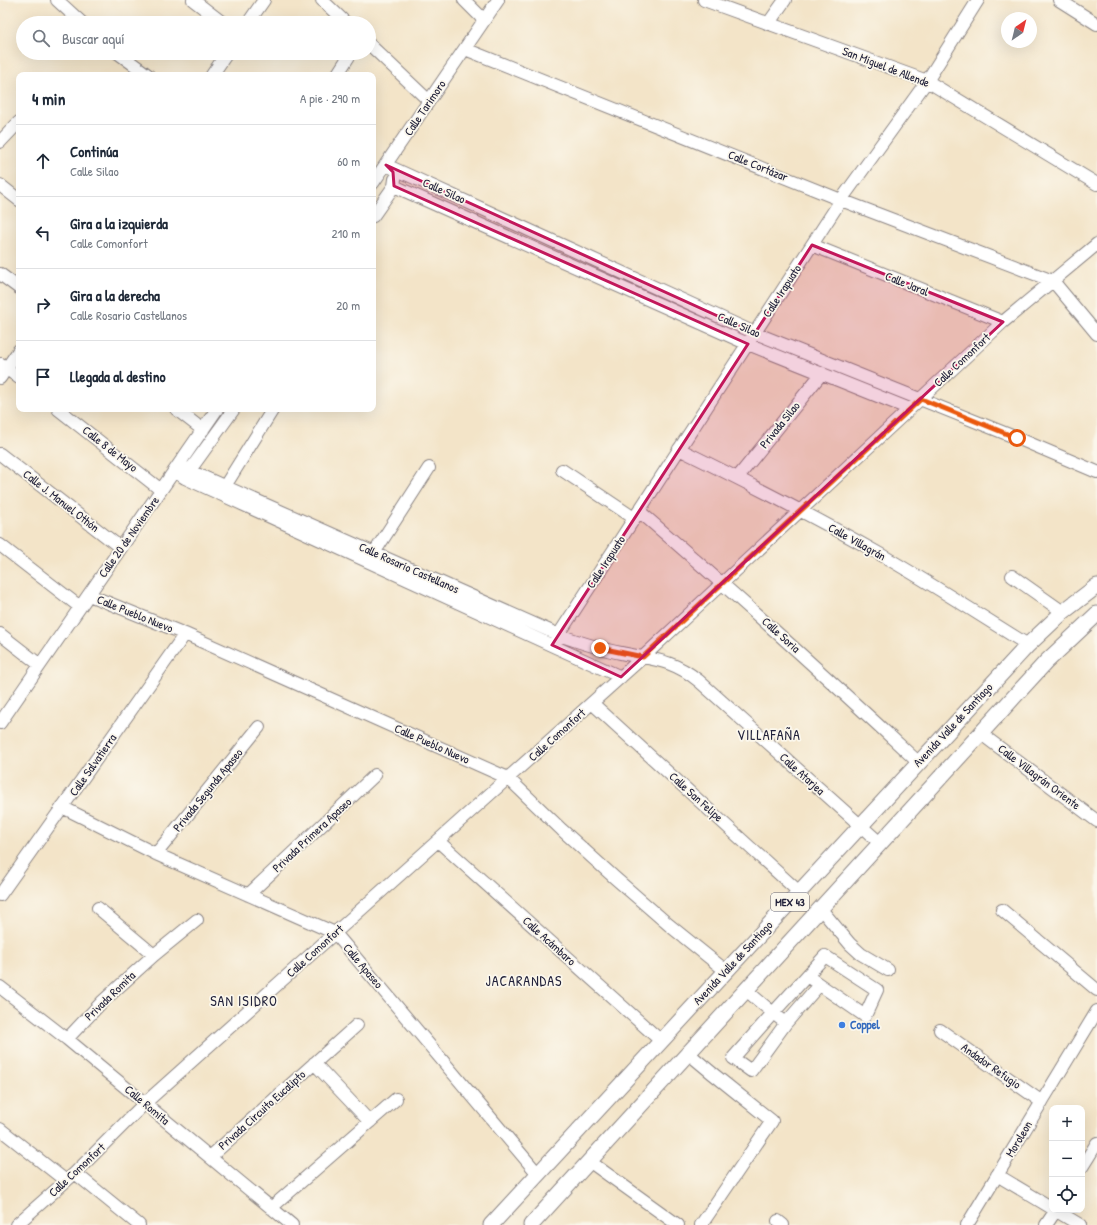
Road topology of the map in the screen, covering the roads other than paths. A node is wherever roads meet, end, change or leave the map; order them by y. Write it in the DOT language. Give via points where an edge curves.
graph roads {
  1 [pos="57,0"];
  2 [pos="193,0"];
  3 [pos="264,0"];
  4 [pos="322,0"];
  5 [pos="464,0"];
  6 [pos="498,0"];
  7 [pos="704,0"];
  8 [pos="785,0"];
  9 [pos="978,0"];
  10 [pos="1059,0"];
  11 [pos="74,16"];
  12 [pos="214,16"];
  13 [pos="253,16"];
  14 [pos="339,16"];
  15 [pos="484,20"];
  16 [pos="768,24"];
  17 [pos="1097,24"];
  18 [pos="465,49"];
  19 [pos="376,51"];
  20 [pos="128,60"];
  21 [pos="222,60"];
  22 [pos="347,60"];
  23 [pos="144,72"];
  24 [pos="214,72"];
  25 [pos="339,72"];
  26 [pos="927,81"];
  27 [pos="430,101"];
  28 [pos="16,125"];
  29 [pos="0,142"];
  30 [pos="386,165"];
  31 [pos="376,179"];
  32 [pos="1097,184"];
  33 [pos="0,185"];
  34 [pos="394,186"];
  35 [pos="16,198"];
  36 [pos="841,200"];
  37 [pos="376,212"];
  38 [pos="812,244"];
  39 [pos="1097,244"];
  40 [pos="0,274"];
  41 [pos="1053,281"];
  42 [pos="16,286"];
  43 [pos="1003,322"];
  44 [pos="755,333"];
  45 [pos="1097,334"];
  46 [pos="748,344"];
  47 [pos="16,354"];
  48 [pos="2,370"];
  49 [pos="822,373"];
  50 [pos="16,377"];
  51 [pos="921,399"];
  52 [pos="910,409"];
  53 [pos="62,412"];
  54 [pos="180,412"];
  55 [pos="215,412"];
  56 [pos="231,412"];
  57 [pos="271,412"];
  58 [pos="203,430"];
  59 [pos="679,449"];
  60 [pos="0,454"];
  61 [pos="429,468"];
  62 [pos="562,470"];
  63 [pos="182,471"];
  64 [pos="1097,472"];
  65 [pos="738,478"];
  66 [pos="225,486"];
  67 [pos="161,490"];
  68 [pos="801,511"];
  69 [pos="637,514"];
  70 [pos="0,545"];
  71 [pos="121,548"];
  72 [pos="374,552"];
  73 [pos="1012,576"];
  74 [pos="723,584"];
  75 [pos="1097,586"];
  76 [pos="88,595"];
  77 [pos="80,607"];
  78 [pos="1063,612"];
  79 [pos="1097,615"];
  80 [pos="0,634"];
  81 [pos="185,634"];
  82 [pos="559,635"];
  83 [pos="1028,645"];
  84 [pos="552,646"];
  85 [pos="643,657"];
  86 [pos="40,665"];
  87 [pos="621,677"];
  88 [pos="592,703"];
  89 [pos="0,722"];
  90 [pos="259,727"];
  91 [pos="980,733"];
  92 [pos="919,763"];
  93 [pos="376,775"];
  94 [pos="508,778"];
  95 [pos="62,808"];
  96 [pos="1097,821"];
  97 [pos="860,826"];
  98 [pos="438,841"];
  99 [pos="880,843"];
  100 [pos="156,854"];
  101 [pos="800,892"];
  102 [pos="0,895"];
  103 [pos="248,895"];
  104 [pos="98,908"];
  105 [pos="820,908"];
  106 [pos="1002,910"];
  107 [pos="197,920"];
  108 [pos="335,933"];
  109 [pos="154,955"];
  110 [pos="888,970"];
  111 [pos="726,971"];
  112 [pos="807,976"];
  113 [pos="819,985"];
  114 [pos="0,987"];
  115 [pos="746,990"];
  116 [pos="1097,990"];
  117 [pos="1097,1011"];
  118 [pos="773,1013"];
  119 [pos="786,1023"];
  120 [pos="357,1025"];
  121 [pos="940,1030"];
  122 [pos="67,1039"];
  123 [pos="661,1041"];
  124 [pos="688,1053"];
  125 [pos="314,1064"];
  126 [pos="396,1099"];
  127 [pos="1042,1102"];
  128 [pos="145,1103"];
  129 [pos="370,1122"];
  130 [pos="0,1129"];
  131 [pos="1097,1143"];
  132 [pos="210,1157"];
  133 [pos="590,1161"];
  134 [pos="1085,1162"];
  135 [pos="538,1174"];
  136 [pos="997,1175"];
  137 [pos="70,1177"];
  138 [pos="1049,1206"];
  139 [pos="271,1208"];
  140 [pos="1053,1213"];
  141 [pos="1060,1213"];
  142 [pos="16,1225"];
  143 [pos="139,1225"];
  144 [pos="292,1225"];
  145 [pos="491,1225"];
  146 [pos="531,1225"];
  147 [pos="678,1225"];
  148 [pos="701,1225"];
  149 [pos="967,1225"];
  150 [pos="1046,1225"];
  151 [pos="1080,1225"];
  1 -- 11 [label="street"];
  2 -- 12 [label="street"];
  3 -- 13 [label="street"];
  4 -- 14 [label="street"];
  5 -- 15 [label="street"];
  6 -- 15 [label="street, Calle Tarimoro"];
  7 -- 16 [label="street, San Miguel de Allende"];
  8 -- 16 [label="street"];
  9 -- 26 [label="street, Calle Irapuato"];
  10 -- 17 [label="street"];
  15 -- 18 [label="street, Calle Tarimoro"];
  16 -- 26 [label="street, San Miguel de Allende"];
  18 -- 27 [label="street, Calle Tarimoro"];
  18 -- 36 [label="street, Calle Cortázar"];
  19 -- 27 [label="street"];
  20 -- 23 [label="street"];
  21 -- 24 [label="street"];
  22 -- 25 [label="street"];
  26 -- 32 [label="street, San Miguel de Allende"];
  26 -- 36 [label="street, Calle Irapuato"];
  27 -- 30 [label="street, Calle Tarimoro"];
  28 -- 29 [label="street"];
  30 -- 31 [label="street"];
  30 -- 34 [label="street" via="393,172"];
  30 -- 44 [label="street, Calle Silao"];
  33 -- 35 [label="street"];
  34 -- 37 [label="street"];
  34 -- 46 [label="street, Calle Silao"];
  36 -- 38 [label="street, Calle Irapuato"];
  36 -- 41 [label="street, Calle Cortázar"];
  38 -- 43 [label="street, Calle Jaral"];
  38 -- 44 [label="street, Calle Irapuato"];
  39 -- 41 [label="street, Calle Comonfort"];
  40 -- 42 [label="street"];
  41 -- 43 [label="street, Calle Comonfort"];
  41 -- 45 [label="street"];
  43 -- 51 [label="street, Calle Comonfort"];
  44 -- 46 [label="street, Calle Irapuato"];
  44 -- 51 [label="street, Calle Silao"];
  46 -- 49 [label="street, Calle Silao"];
  46 -- 59 [label="street, Calle Irapuato"];
  47 -- 48 [label="street"];
  48 -- 50 [label="street"];
  49 -- 52 [label="street, Calle Silao"];
  49 -- 65 [label="street, Privada Silao"];
  51 -- 52 [label="street, Calle Comonfort"];
  51 -- 64 [label="street, Calle Silao"];
  52 -- 68 [label="street, Calle Comonfort"];
  53 -- 67 [label="street, Calle 8 de Mayo"];
  54 -- 58 [label="street"];
  55 -- 58 [label="street, Calle 20 de Noviembre"];
  56 -- 63 [label="street"];
  57 -- 66 [label="street"];
  58 -- 63 [label="street, Calle 20 de Noviembre"];
  59 -- 65 [label="street, Calle Villagrán"];
  59 -- 69 [label="street, Calle Irapuato"];
  60 -- 71 [label="street, Calle J. Manuel Othón"];
  61 -- 72 [label="street"];
  62 -- 69 [label="street, Calle Soria"];
  63 -- 66 [label="street, Calle Rosario Castellanos"];
  63 -- 67 [label="street, Calle 20 de Noviembre"];
  63 -- 84 [label="street, Calle Rosario Castellanos"];
  65 -- 68 [label="street, Calle Villagrán"];
  66 -- 72 [label="street, Calle Rosario Castellanos"];
  67 -- 71 [label="street, Calle 20 de Noviembre"];
  68 -- 74 [label="street, Calle Comonfort"];
  68 -- 83 [label="street, Calle Villagrán" via="878,553"];
  69 -- 74 [label="street, Calle Soria"];
  69 -- 82 [label="street, Calle Irapuato"];
  70 -- 77 [label="street"];
  71 -- 76 [label="street, Calle 20 de Noviembre"];
  72 -- 82 [label="street, Calle Rosario Castellanos"];
  73 -- 78 [label="street"];
  74 -- 85 [label="street, Calle Comonfort"];
  74 -- 92 [label="street, Calle Soria"];
  75 -- 78 [label="main road, Avenida Valle de Santiago / MEX 43"];
  76 -- 77 [label="street, Calle 20 de Noviembre"];
  76 -- 81 [label="street, Calle Pueblo Nuevo"];
  77 -- 86 [label="street, Calle 20 de Noviembre"];
  78 -- 83 [label="main road, Avenida Valle de Santiago / MEX 43"];
  79 -- 91 [label="main road, Avenida Valle de Santiago / MEX 43" via="1046,662"];
  80 -- 86 [label="street"];
  81 -- 94 [label="street, Calle Pueblo Nuevo"];
  81 -- 95 [label="street, Calle Salvatierra"];
  82 -- 84 [label="street, Calle Irapuato"];
  82 -- 85 [label="street, Calle Rosario Castellanos" via="600,648"];
  83 -- 92 [label="main road, Avenida Valle de Santiago / MEX 43"];
  84 -- 87 [label="street, Calle Rosario Castellanos"];
  85 -- 87 [label="street, Calle Comonfort"];
  85 -- 97 [label="street, Calle Atarjea" via="667,662 689,674"];
  86 -- 89 [label="street, Calle 20 de Noviembre"];
  87 -- 88 [label="street, Calle Comonfort"];
  88 -- 94 [label="street, Calle Comonfort"];
  88 -- 101 [label="street, Calle San Felipe"];
  90 -- 100 [label="street, Privada Segunda Apaseo"];
  91 -- 96 [label="street, Calle Villagrán Oriente"];
  91 -- 99 [label="main road, Avenida Valle de Santiago / MEX 43"];
  92 -- 97 [label="main road, Avenida Valle de Santiago / MEX 43"];
  93 -- 103 [label="street, Privada Primera Apaseo"];
  94 -- 98 [label="street, Calle Comonfort"];
  94 -- 111 [label="street, Calle Pueblo Nuevo" via="615,878"];
  95 -- 100 [label="street, Calle Apaseo"];
  95 -- 102 [label="street, Calle Salvatierra"];
  97 -- 99 [label="street, Calle Atarjea"];
  97 -- 101 [label="main road, Avenida Valle de Santiago / MEX 43"];
  98 -- 108 [label="street, Calle Comonfort"];
  98 -- 123 [label="street, Calle Acámbaro"];
  99 -- 105 [label="main road, Avenida Valle de Santiago / MEX 43"];
  100 -- 103 [label="street, Calle Apaseo"];
  101 -- 111 [label="main road, Avenida Valle de Santiago / MEX 43"];
  103 -- 108 [label="street, Calle Apaseo"];
  104 -- 109 [label="street"];
  105 -- 110 [label="street" via="850,944"];
  105 -- 115 [label="main road, Avenida Valle de Santiago / MEX 43"];
  106 -- 116 [label="street"];
  107 -- 109 [label="street, Privada Romita"];
  108 -- 128 [label="street, Calle Comonfort"];
  108 -- 135 [label="street, Calle Apaseo"];
  109 -- 122 [label="street, Privada Romita" via="102,1002"];
  111 -- 123 [label="main road, Avenida Valle de Santiago / MEX 43"];
  112 -- 113 [label="street"];
  112 -- 113 [label="street" via="825,956 877,990 865,1016"];
  112 -- 118 [label="street"];
  113 -- 119 [label="street"];
  114 -- 122 [label="street, Calle Romita"];
  115 -- 118 [label="street"];
  115 -- 124 [label="main road, Avenida Valle de Santiago / MEX 43"];
  117 -- 127 [label="street, Moroleon"];
  118 -- 119 [label="street"];
  118 -- 119 [label="street" via="733,1058 751,1070"];
  120 -- 125 [label="street, Privada Circuito Eucalipto"];
  121 -- 127 [label="street, Andador Refugio"];
  122 -- 128 [label="street, Calle Romita"];
  123 -- 135 [label="main road, Avenida Valle de Santiago / MEX 43"];
  124 -- 133 [label="main road, Avenida Valle de Santiago / MEX 43"];
  124 -- 148 [label="street" via="772,1121"];
  125 -- 129 [label="street, Privada Circuito Eucalipto"];
  125 -- 132 [label="street, Privada Circuito Eucalipto"];
  126 -- 129 [label="street"];
  127 -- 136 [label="street, Moroleon"];
  128 -- 132 [label="street, Calle Romita"];
  128 -- 137 [label="street, Calle Comonfort"];
  129 -- 139 [label="street"];
  130 -- 137 [label="street"];
  131 -- 134 [label="street"];
  132 -- 139 [label="street, Calle Romita"];
  133 -- 146 [label="main road, Avenida Valle de Santiago / MEX 43"];
  133 -- 147 [label="street"];
  135 -- 145 [label="main road, Avenida Valle de Santiago / MEX 43"];
  136 -- 138 [label="street"];
  136 -- 149 [label="street, Moroleon"];
  137 -- 142 [label="street, Calle Comonfort"];
  137 -- 143 [label="street"];
  139 -- 144 [label="street, Calle Romita"];
  140 -- 150 [label="street"];
  141 -- 151 [label="street"];
}
